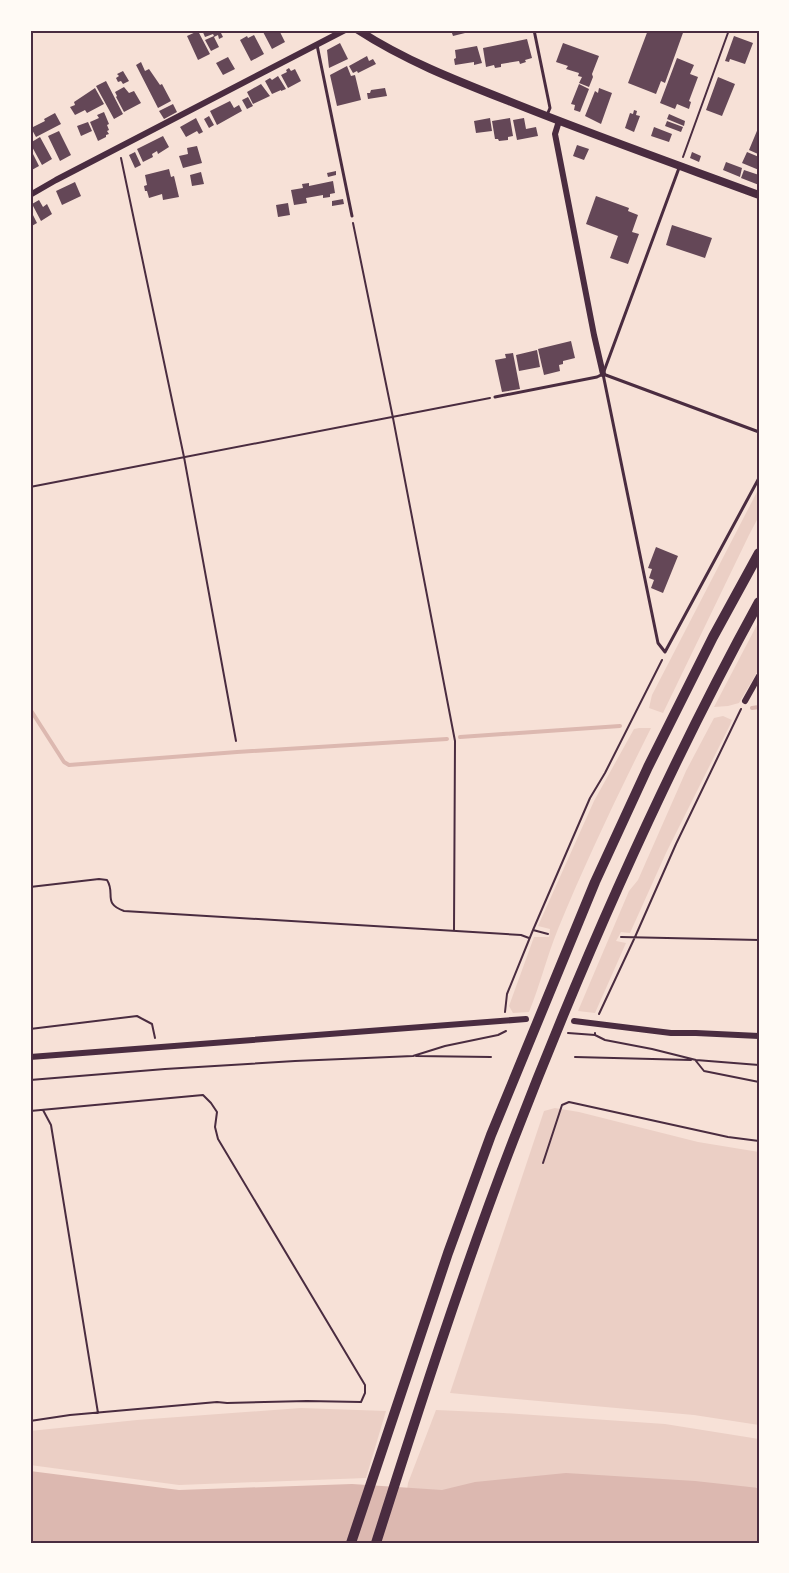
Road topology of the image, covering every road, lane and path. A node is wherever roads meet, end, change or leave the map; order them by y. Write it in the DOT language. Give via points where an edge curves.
graph roads {
  1 [pos="345,30"];
  2 [pos="357,30"];
  3 [pos="534,30"];
  4 [pos="729,30"];
  5 [pos="317,45"];
  6 [pos="546,116"];
  7 [pos="559,121"];
  8 [pos="118,148"];
  9 [pos="680,166"];
  10 [pos="30,195"];
  11 [pos="759,195"];
  12 [pos="352,216"];
  13 [pos="603,374"];
  14 [pos="495,397"];
  15 [pos="393,418"];
  16 [pos="759,432"];
  17 [pos="184,457"];
  18 [pos="759,478"];
  19 [pos="30,488"];
  20 [pos="759,553"];
  21 [pos="759,602"];
  22 [pos="665,652"];
  23 [pos="759,676"];
  24 [pos="745,701"];
  25 [pos="236,741"];
  26 [pos="30,887"];
  27 [pos="454,930"];
  28 [pos="533,930"];
  29 [pos="548,934"];
  30 [pos="621,937"];
  31 [pos="635,937"];
  32 [pos="529,938"];
  33 [pos="759,940"];
  34 [pos="526,1018"];
  35 [pos="516,1020"];
  36 [pos="506,1021"];
  37 [pos="574,1021"];
  38 [pos="596,1023"];
  39 [pos="30,1029"];
  40 [pos="568,1033"];
  41 [pos="595,1035"];
  42 [pos="759,1036"];
  43 [pos="156,1046"];
  44 [pos="413,1056"];
  45 [pos="30,1057"];
  46 [pos="491,1057"];
  47 [pos="575,1057"];
  48 [pos="696,1060"];
  49 [pos="759,1065"];
  50 [pos="30,1080"];
  51 [pos="759,1082"];
  52 [pos="43,1110"];
  53 [pos="30,1111"];
  54 [pos="759,1141"];
  55 [pos="543,1162"];
  56 [pos="98,1413"];
  57 [pos="30,1421"];
  58 [pos="351,1543"];
  59 [pos="376,1543"];
  1 -- 5 [label="street"];
  2 -- 6 [label="main road" via="440,74"];
  3 -- 6 [label="lane" via="550,108"];
  4 -- 9 [label="path"];
  5 -- 8 [label="street"];
  5 -- 12 [label="lane"];
  6 -- 7 [label="main road"];
  7 -- 9 [label="main road"];
  7 -- 13 [label="street" via="555,134"];
  8 -- 10 [label="street"];
  8 -- 17 [label="path"];
  9 -- 11 [label="main road"];
  9 -- 13 [label="lane"];
  12 -- 15 [label="path"];
  13 -- 14 [label="lane"];
  13 -- 16 [label="lane"];
  13 -- 22 [label="lane" via="658,643"];
  14 -- 15 [label="path"];
  15 -- 17 [label="path"];
  15 -- 27 [label="path" via="455,741"];
  17 -- 19 [label="path"];
  17 -- 25 [label="path"];
  18 -- 22 [label="lane"];
  20 -- 58 [label="highway" via="708,646 595,882 491,1135"];
  21 -- 59 [label="highway" via="676,762 615,893 543,1068 469,1263"];
  22 -- 28 [label="path" via="590,798"];
  23 -- 24 [label="street"];
  24 -- 31 [label="path"];
  26 -- 27 [label="path" via="99,879 107,880 111,886 110,901 124,911"];
  27 -- 32 [label="path"];
  28 -- 29 [label="path"];
  28 -- 32 [label="path"];
  30 -- 31 [label="path"];
  31 -- 33 [label="path"];
  31 -- 38 [label="path"];
  32 -- 36 [label="path" via="507,994"];
  34 -- 35 [label="street"];
  35 -- 36 [label="street"];
  35 -- 44 [label="path" via="498,1035"];
  36 -- 43 [label="street"];
  37 -- 38 [label="street"];
  38 -- 41 [label="path"];
  38 -- 42 [label="street" via="671,1033"];
  39 -- 43 [label="path" via="137,1016 152,1024"];
  40 -- 41 [label="path"];
  41 -- 48 [label="path"];
  43 -- 45 [label="street"];
  44 -- 46 [label="path"];
  44 -- 50 [label="path"];
  47 -- 48 [label="path"];
  48 -- 49 [label="path"];
  48 -- 51 [label="path" via="704,1071"];
  52 -- 53 [label="path"];
  52 -- 56 [label="path" via="51,1125"];
  52 -- 56 [label="path" via="203,1095 218,1112 218,1139 365,1385 361,1402 218,1402"];
  54 -- 55 [label="path" via="569,1102 562,1105"];
  56 -- 57 [label="path"];
}
